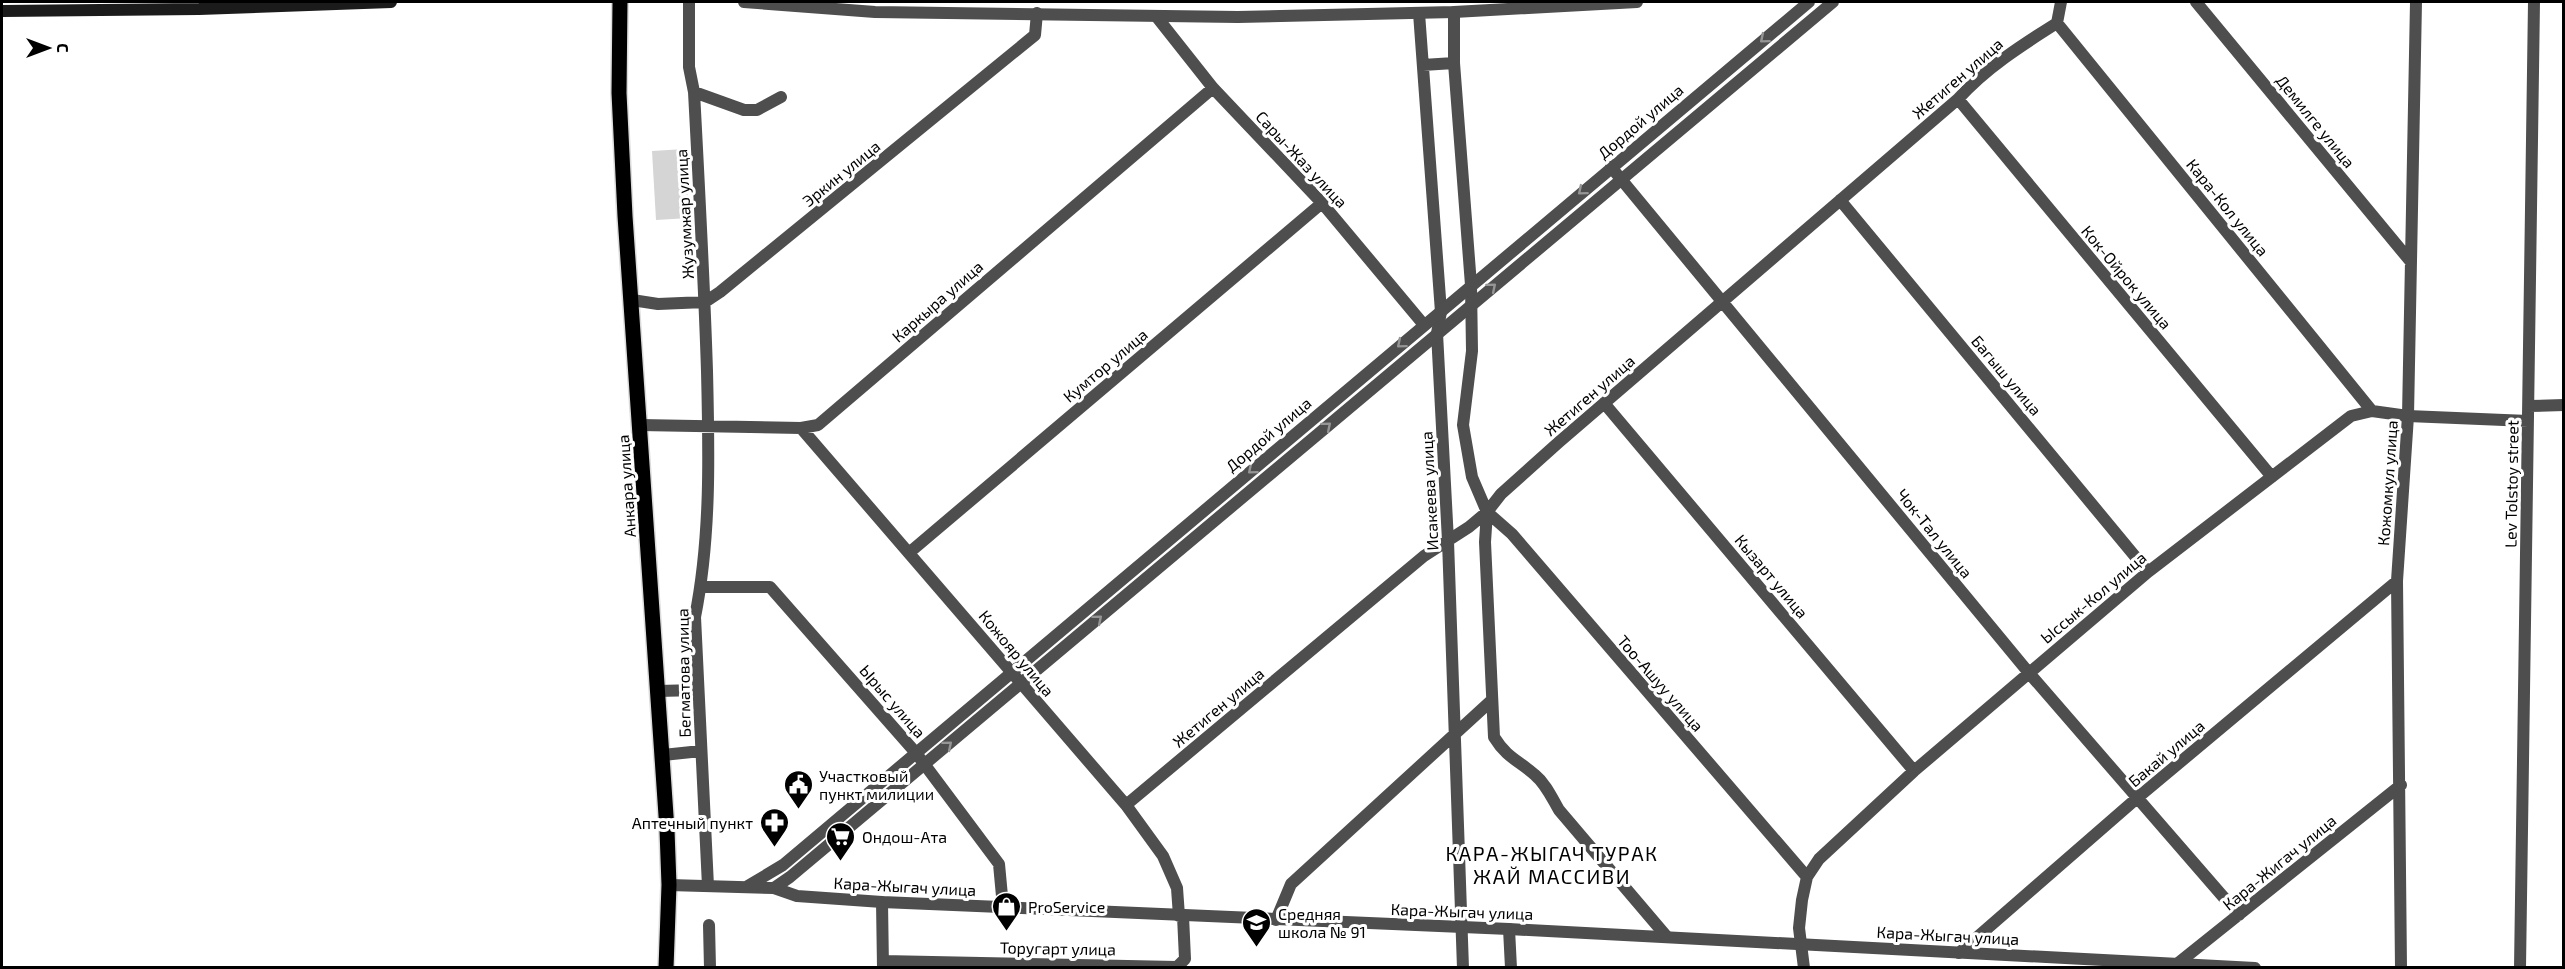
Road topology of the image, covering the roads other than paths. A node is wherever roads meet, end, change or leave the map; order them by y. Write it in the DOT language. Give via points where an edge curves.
graph roads {
  1 [pos="391,2"];
  2 [pos="620,2"];
  3 [pos="689,2"];
  4 [pos="744,2"];
  5 [pos="1637,2"];
  6 [pos="1795,2"];
  7 [pos="1809,2"];
  8 [pos="2061,2"];
  9 [pos="2196,2"];
  10 [pos="2416,2"];
  11 [pos="2534,2"];
  12 [pos="1826,4"];
  13 [pos="2,11"];
  14 [pos="1454,12"];
  15 [pos="1037,13"];
  16 [pos="1419,13"];
  17 [pos="1794,15"];
  18 [pos="1156,16"];
  19 [pos="2057,23"];
  20 [pos="1454,63"];
  21 [pos="1423,65"];
  22 [pos="1213,87"];
  23 [pos="694,92"];
  24 [pos="781,97"];
  25 [pos="1958,99"];
  26 [pos="1611,167"];
  27 [pos="1620,179"];
  28 [pos="1840,200"];
  29 [pos="1322,203"];
  30 [pos="2411,262"];
  31 [pos="1471,285"];
  32 [pos="632,300"];
  33 [pos="705,302"];
  34 [pos="1724,302"];
  35 [pos="1472,305"];
  36 [pos="1441,312"];
  37 [pos="1424,325"];
  38 [pos="1437,333"];
  39 [pos="1604,403"];
  40 [pos="2564,405"];
  41 [pos="2529,406"];
  42 [pos="2372,411"];
  43 [pos="2408,416"];
  44 [pos="2528,421"];
  45 [pos="640,425"];
  46 [pos="708,425"];
  47 [pos="801,428"];
  48 [pos="2272,477"];
  49 [pos="1487,512"];
  50 [pos="1448,541"];
  51 [pos="910,552"];
  52 [pos="2148,572"];
  53 [pos="2397,581"];
  54 [pos="701,587"];
  55 [pos="1011,672"];
  56 [pos="2029,673"];
  57 [pos="1021,684"];
  58 [pos="698,690"];
  59 [pos="658,691"];
  60 [pos="1492,700"];
  61 [pos="1455,736"];
  62 [pos="701,752"];
  63 [pos="916,753"];
  64 [pos="663,755"];
  65 [pos="925,764"];
  66 [pos="1914,771"];
  67 [pos="2401,785"];
  68 [pos="2136,799"];
  69 [pos="1126,805"];
  70 [pos="790,877"];
  71 [pos="1807,877"];
  72 [pos="669,885"];
  73 [pos="708,886"];
  74 [pos="745,887"];
  75 [pos="774,888"];
  76 [pos="790,894"];
  77 [pos="882,902"];
  78 [pos="1004,907"];
  79 [pos="2239,915"];
  80 [pos="1181,916"];
  81 [pos="1276,920"];
  82 [pos="709,925"];
  83 [pos="1460,927"];
  84 [pos="1509,929"];
  85 [pos="1667,937"];
  86 [pos="1801,944"];
  87 [pos="1959,953"];
  88 [pos="883,964"];
  89 [pos="2177,964"];
  90 [pos="666,968"];
  91 [pos="710,968"];
  92 [pos="1463,968"];
  93 [pos="1511,968"];
  94 [pos="1804,968"];
  95 [pos="2255,968"];
  96 [pos="2401,968"];
  97 [pos="2520,968"];
  1 -- 13 [label="main road"];
  2 -- 32 [label="main road, Анкара улица" via="619,93"];
  3 -- 23 [label="street, Жузумжар улица" via="689,67"];
  4 -- 15 [label="street" via="864,11"];
  5 -- 14 [label="street"];
  6 -- 17 [label="street"];
  7 -- 17 [label="street, Дордой улица"];
  8 -- 19 [label="street"];
  9 -- 30 [label="street, Демилге улица"];
  10 -- 30 [label="street, Кожомкул улица"];
  11 -- 41 [label="street, Lev Tolstoy street"];
  12 -- 27 [label="street, Дордой улица"];
  14 -- 16 [label="street"];
  14 -- 20 [label="street"];
  15 -- 18 [label="street"];
  15 -- 33 [label="street, Эркин улица" via="1035,35"];
  16 -- 18 [label="street"];
  16 -- 21 [label="street, Исакеева улица"];
  17 -- 26 [label="street, Дордой улица, one-way"];
  18 -- 22 [label="street, Сары-Жаз улица"];
  19 -- 25 [label="street, Жетиген улица" via="2015,49"];
  19 -- 42 [label="street, Кара-Кол улица"];
  20 -- 21 [label="street"];
  20 -- 31 [label="street"];
  21 -- 36 [label="street, Исакеева улица"];
  22 -- 29 [label="street, Сары-Жаз улица"];
  22 -- 47 [label="street, Каркыра улица" via="818,425"];
  23 -- 24 [label="street" via="744,110 757,110"];
  23 -- 33 [label="street, Жузумжар улица"];
  25 -- 28 [label="street, Жетиген улица"];
  25 -- 48 [label="street, Кок-Ойрок улица"];
  26 -- 27 [label="street, Чок-Тал улица"];
  26 -- 31 [label="street, Дордой улица, one-way"];
  27 -- 34 [label="street, Чок-Тал улица"];
  35 -- 27 [label="street, Дордой улица, one-way"];
  28 -- 34 [label="street, Жетиген улица"];
  28 -- 52 [label="street, Багыш улица"];
  29 -- 37 [label="street, Сары-Жаз улица"];
  29 -- 51 [label="street, Кумтор улица"];
  30 -- 43 [label="street, Кожомкул улица"];
  31 -- 35 [label="street"];
  31 -- 36 [label="street, Дордой улица"];
  32 -- 33 [label="street" via="658,304"];
  32 -- 45 [label="main road, Анкара улица"];
  33 -- 46 [label="street, Жузумжар улица"];
  34 -- 39 [label="street, Жетиген улица"];
  34 -- 56 [label="street, Чок-Тал улица"];
  35 -- 38 [label="street, Дордой улица"];
  35 -- 49 [label="street" via="1472,351 1463,425 1472,477"];
  36 -- 37 [label="street, Дордой улица"];
  36 -- 38 [label="street, Исакеева улица"];
  37 -- 55 [label="street, Дордой улица, one-way"];
  38 -- 50 [label="street, Исакеева улица"];
  57 -- 38 [label="street, Дордой улица, one-way"];
  39 -- 49 [label="street, Жетиген улица" via="1501,494"];
  39 -- 66 [label="street, Кызарт улица"];
  40 -- 41 [label="street"];
  41 -- 44 [label="street, Lev Tolstoy street"];
  42 -- 43 [label="street, Ыссык-Кол улица"];
  42 -- 48 [label="street, Ыссык-Кол улица" via="2351,416"];
  43 -- 44 [label="street, Ыссык-Кол улица"];
  43 -- 53 [label="street, Кожомкул улица"];
  44 -- 97 [label="street, Lev Tolstoy street"];
  45 -- 46 [label="street, Каркыра улица"];
  45 -- 59 [label="main road, Анкара улица"];
  46 -- 47 [label="street, Каркыра улица"];
  46 -- 54 [label="street, Бегматова улица"];
  47 -- 51 [label="street, Кожояр улица"];
  48 -- 52 [label="street, Ыссык-Кол улица"];
  49 -- 50 [label="street, Жетиген улица"];
  49 -- 60 [label="street"];
  49 -- 71 [label="street, Тоо-Ашуу улица" via="1512,534"];
  50 -- 61 [label="street, Исакеева улица"];
  50 -- 69 [label="street, Жетиген улица" via="1415,564"];
  51 -- 55 [label="street, Кожояр улица"];
  52 -- 56 [label="street, Ыссык-Кол улица"];
  53 -- 67 [label="street, Кожомкул улица"];
  53 -- 68 [label="street, Бакай улица"];
  54 -- 58 [label="street, Бегматова улица" via="695,617"];
  54 -- 63 [label="street, Ырыс улица" via="770,587"];
  55 -- 57 [label="street, Кожояр улица"];
  55 -- 63 [label="street, Дордой улица"];
  56 -- 66 [label="street, Ыссык-Кол улица"];
  56 -- 68 [label="street, Чок-Тал улица"];
  65 -- 57 [label="street, Дордой улица, one-way"];
  57 -- 69 [label="street, Кожояр улица"];
  58 -- 59 [label="street"];
  58 -- 62 [label="street, Бегматова улица"];
  59 -- 64 [label="main road, Анкара улица"];
  60 -- 61 [label="street"];
  60 -- 85 [label="street" via="1494,737 1502,750 1535,775 1559,810"];
  61 -- 81 [label="street" via="1291,884"];
  61 -- 83 [label="street, Исакеева улица"];
  62 -- 64 [label="street"];
  62 -- 73 [label="street, Бегматова улица"];
  63 -- 65 [label="street, Ырыс улица"];
  63 -- 74 [label="street, Дордой улица" via="783,865"];
  64 -- 72 [label="main road, Анкара улица"];
  65 -- 70 [label="street, Дордой улица"];
  65 -- 78 [label="street, Ырыс улица" via="999,864"];
  66 -- 71 [label="street, Ыссык-Кол улица" via="1819,859"];
  67 -- 79 [label="street, Кара-Жигач улица"];
  67 -- 96 [label="street, Кожомкул улица"];
  68 -- 79 [label="street, Чок-Тал улица"];
  68 -- 87 [label="street, Бакай улица"];
  69 -- 80 [label="street, Кожояр улица" via="1163,856 1177,888"];
  70 -- 75 [label="street, Дордой улица"];
  70 -- 76 [label="street"];
  71 -- 86 [label="street, Ыссык-Кол улица" via="1800,919"];
  72 -- 73 [label="street, Кара-Жыгач улица"];
  72 -- 90 [label="main road, Анкара улица"];
  73 -- 74 [label="street, Кара-Жыгач улица"];
  74 -- 75 [label="street, Кара-Жыгач улица"];
  75 -- 76 [label="street, Кара-Жыгач улица"];
  76 -- 77 [label="street, Кара-Жыгач улица"];
  77 -- 78 [label="street, Кара-Жыгач улица"];
  77 -- 88 [label="street"];
  78 -- 80 [label="street, Кара-Жыгач улица"];
  79 -- 89 [label="street, Кара-Жигач улица"];
  80 -- 81 [label="street, Кара-Жыгач улица"];
  80 -- 88 [label="street, Торугарт улица" via="1185,959 1177,967"];
  81 -- 83 [label="street, Кара-Жыгач улица"];
  82 -- 91 [label="street"];
  83 -- 84 [label="street, Кара-Жыгач улица"];
  83 -- 92 [label="street, Исакеева улица"];
  84 -- 85 [label="street, Кара-Жыгач улица"];
  84 -- 93 [label="street"];
  85 -- 86 [label="street, Кара-Жыгач улица"];
  86 -- 87 [label="street, Кара-Жыгач улица"];
  86 -- 94 [label="street, Ыссык-Кол улица"];
  87 -- 89 [label="street, Кара-Жыгач улица"];
  89 -- 95 [label="street, Кара-Жыгач улица"];
}
